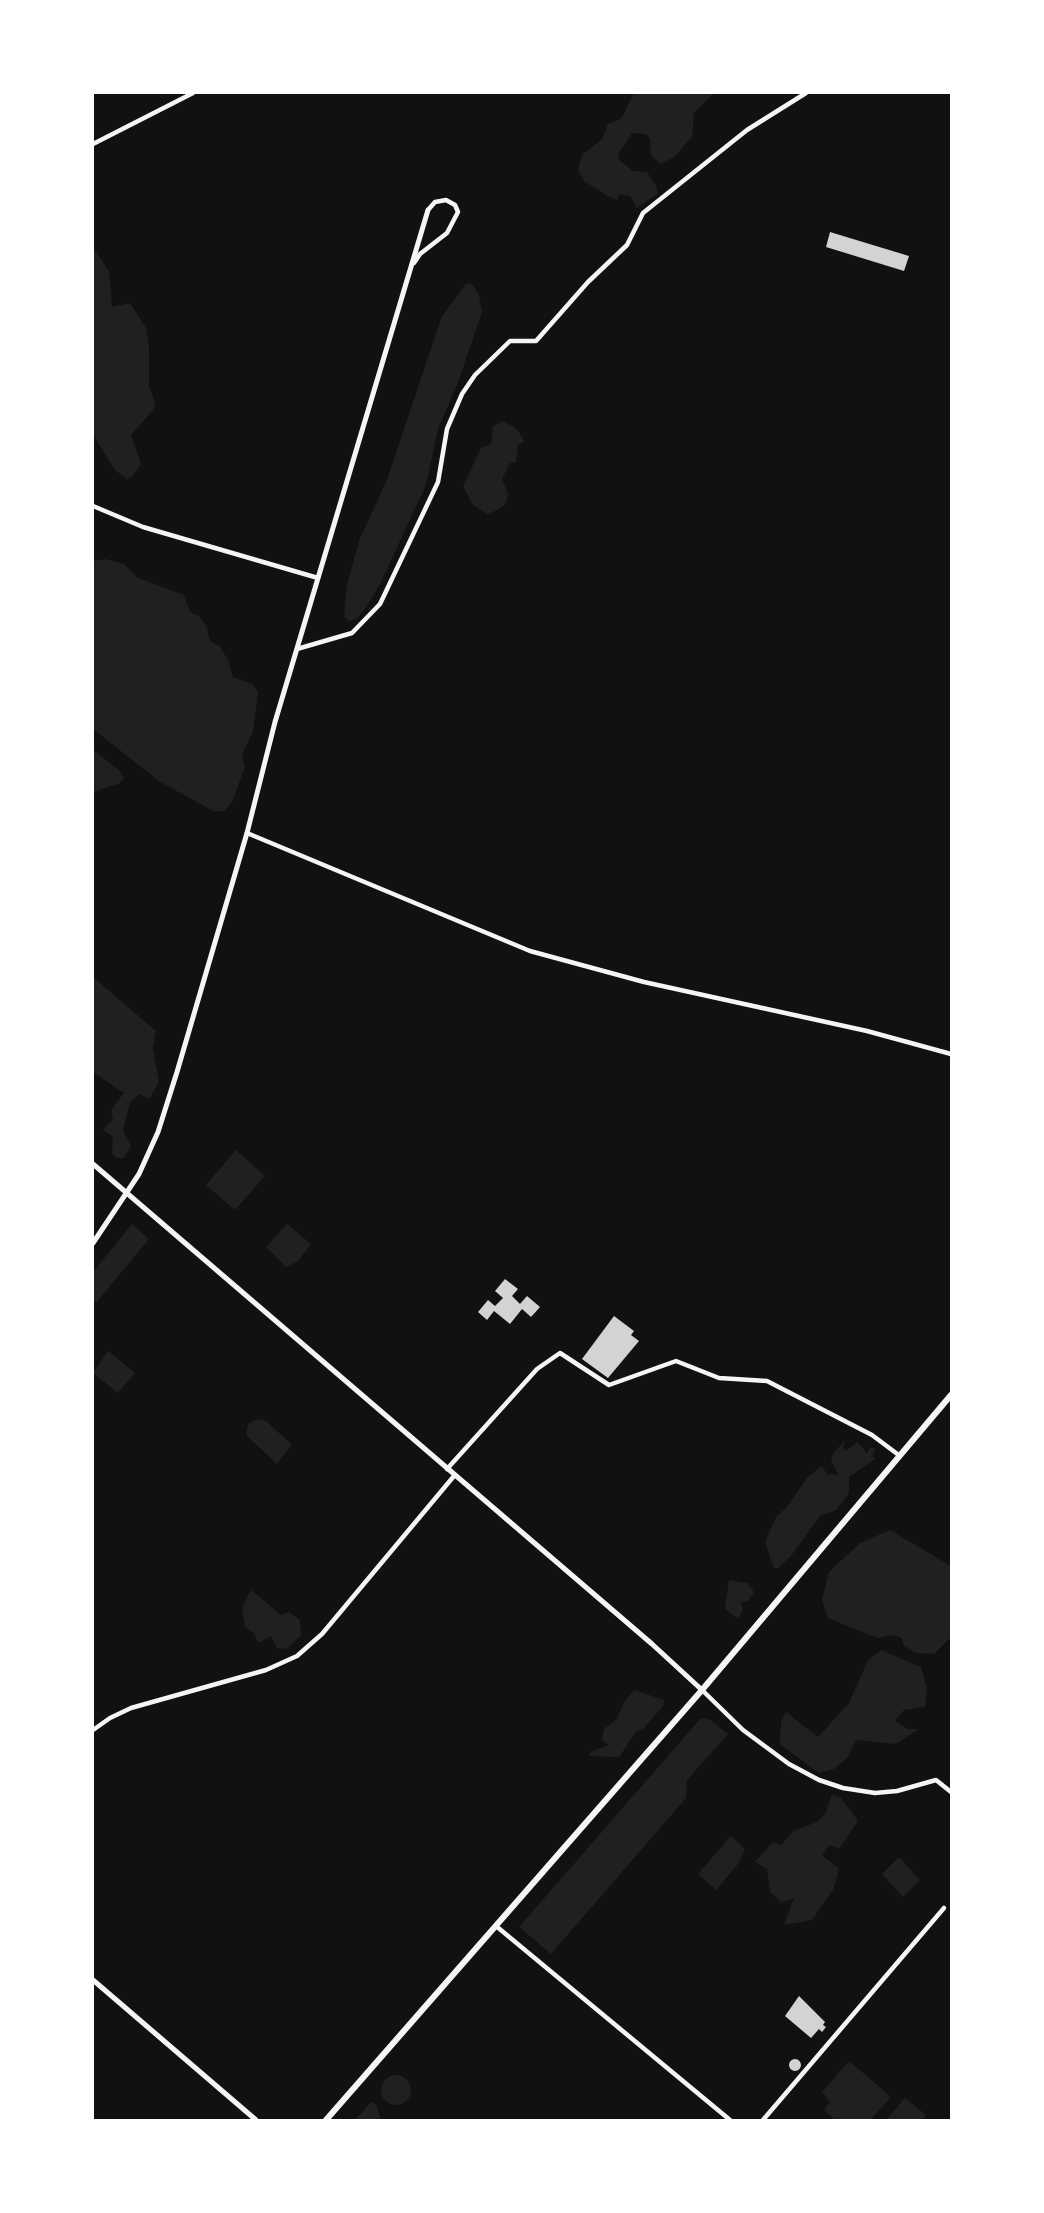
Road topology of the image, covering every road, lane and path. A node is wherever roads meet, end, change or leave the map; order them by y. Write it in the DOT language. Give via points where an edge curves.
graph roads {
  1 [pos="190,93"];
  2 [pos="806,93"];
  3 [pos="93,144"];
  4 [pos="429,210"];
  5 [pos="414,263"];
  6 [pos="93,506"];
  7 [pos="318,578"];
  8 [pos="296,650"];
  9 [pos="247,833"];
  10 [pos="951,1054"];
  11 [pos="93,1164"];
  12 [pos="127,1194"];
  13 [pos="93,1243"];
  14 [pos="951,1395"];
  15 [pos="901,1457"];
  16 [pos="447,1469"];
  17 [pos="454,1476"];
  18 [pos="702,1690"];
  19 [pos="93,1730"];
  20 [pos="951,1792"];
  21 [pos="944,1908"];
  22 [pos="496,1926"];
  23 [pos="93,1980"];
  24 [pos="256,2120"];
  25 [pos="326,2120"];
  26 [pos="730,2120"];
  27 [pos="763,2120"];
  1 -- 3 [label="street"];
  2 -- 8 [label="street" via="747,130 643,213 627,245 536,341 510,341 475,375 450,422 438,482 380,604 352,633"];
  4 -- 5 [label="street"];
  4 -- 5 [label="street" via="435,202 446,200 458,212 447,233"];
  5 -- 7 [label="street"];
  6 -- 7 [label="street" via="153,530"];
  7 -- 8 [label="street"];
  8 -- 9 [label="street"];
  9 -- 10 [label="street" via="530,951"];
  9 -- 12 [label="street" via="161,1121"];
  11 -- 12 [label="street"];
  12 -- 13 [label="street"];
  12 -- 16 [label="street"];
  14 -- 15 [label="main road"];
  15 -- 16 [label="street" via="872,1435 767,1381 719,1378 676,1361 609,1385 560,1353 527,1378"];
  15 -- 18 [label="main road"];
  16 -- 17 [label="street"];
  17 -- 18 [label="street"];
  17 -- 19 [label="street" via="322,1633 297,1656 266,1670 131,1708"];
  18 -- 20 [label="street" via="743,1730 819,1780 875,1793 936,1780"];
  18 -- 22 [label="main road"];
  21 -- 27 [label="street"];
  22 -- 25 [label="main road"];
  22 -- 26 [label="street"];
  23 -- 24 [label="street"];
}
